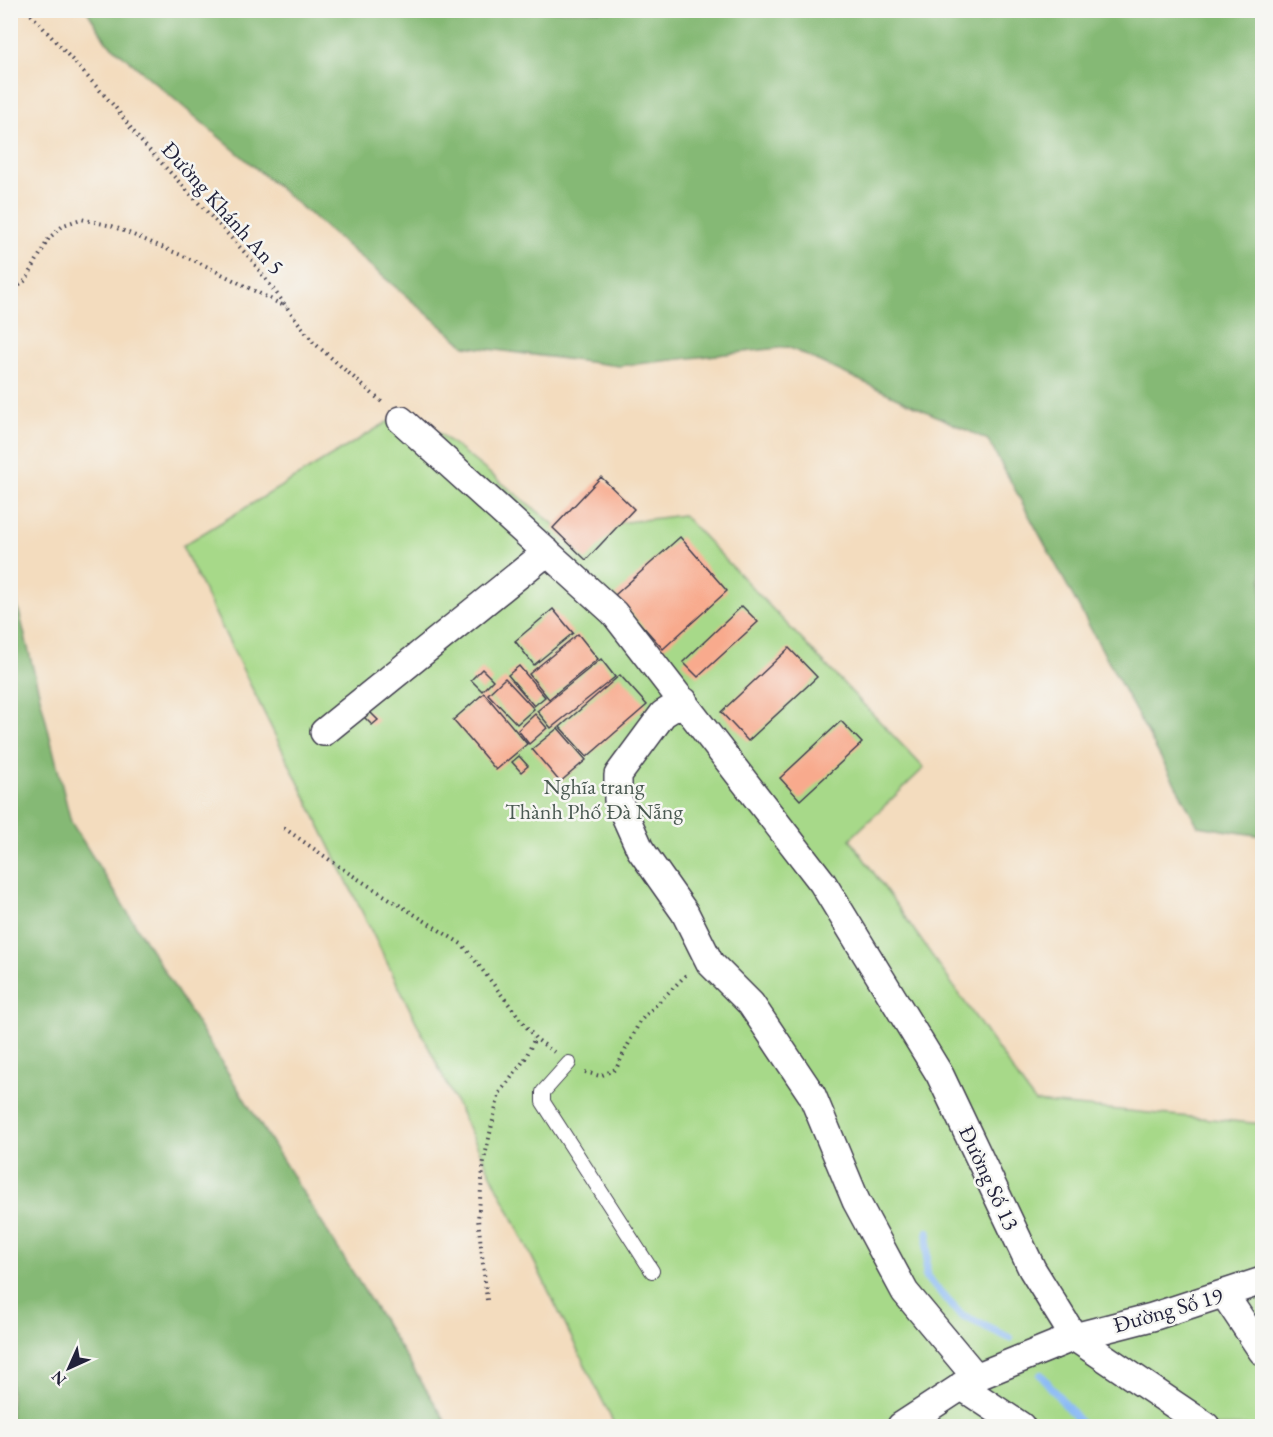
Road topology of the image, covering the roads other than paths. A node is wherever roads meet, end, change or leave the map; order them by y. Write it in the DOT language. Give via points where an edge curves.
graph roads {
  1 [pos="401,420"];
  2 [pos="547,552"];
  3 [pos="684,701"];
  4 [pos="324,732"];
  5 [pos="569,1063"];
  6 [pos="652,1271"];
  7 [pos="1263,1281"];
  8 [pos="1224,1294"];
  9 [pos="1074,1337"];
  10 [pos="1263,1351"];
  11 [pos="968,1382"];
  12 [pos="902,1426"];
  13 [pos="1021,1426"];
  14 [pos="1206,1426"];
  1 -- 2 [label="street, Đường Số 13"];
  2 -- 3 [label="street, Đường Số 13" via="614,613"];
  2 -- 4 [label="street"];
  3 -- 9 [label="street, Đường Số 13" via="822,882 940,1075 1032,1269"];
  3 -- 11 [label="street" via="663,714 618,775 618,800 640,849 685,913 710,963 751,1004 812,1095 856,1201 905,1292"];
  5 -- 6 [label="lane" via="543,1092 543,1102"];
  7 -- 8 [label="street, Đường Số 19"];
  8 -- 9 [label="street, Đường Số 19"];
  8 -- 10 [label="street"];
  9 -- 11 [label="street, Đường Số 19"];
  9 -- 14 [label="street, Đường Số 13"];
  11 -- 12 [label="street, Đường Số 19"];
  11 -- 13 [label="street"];
}
